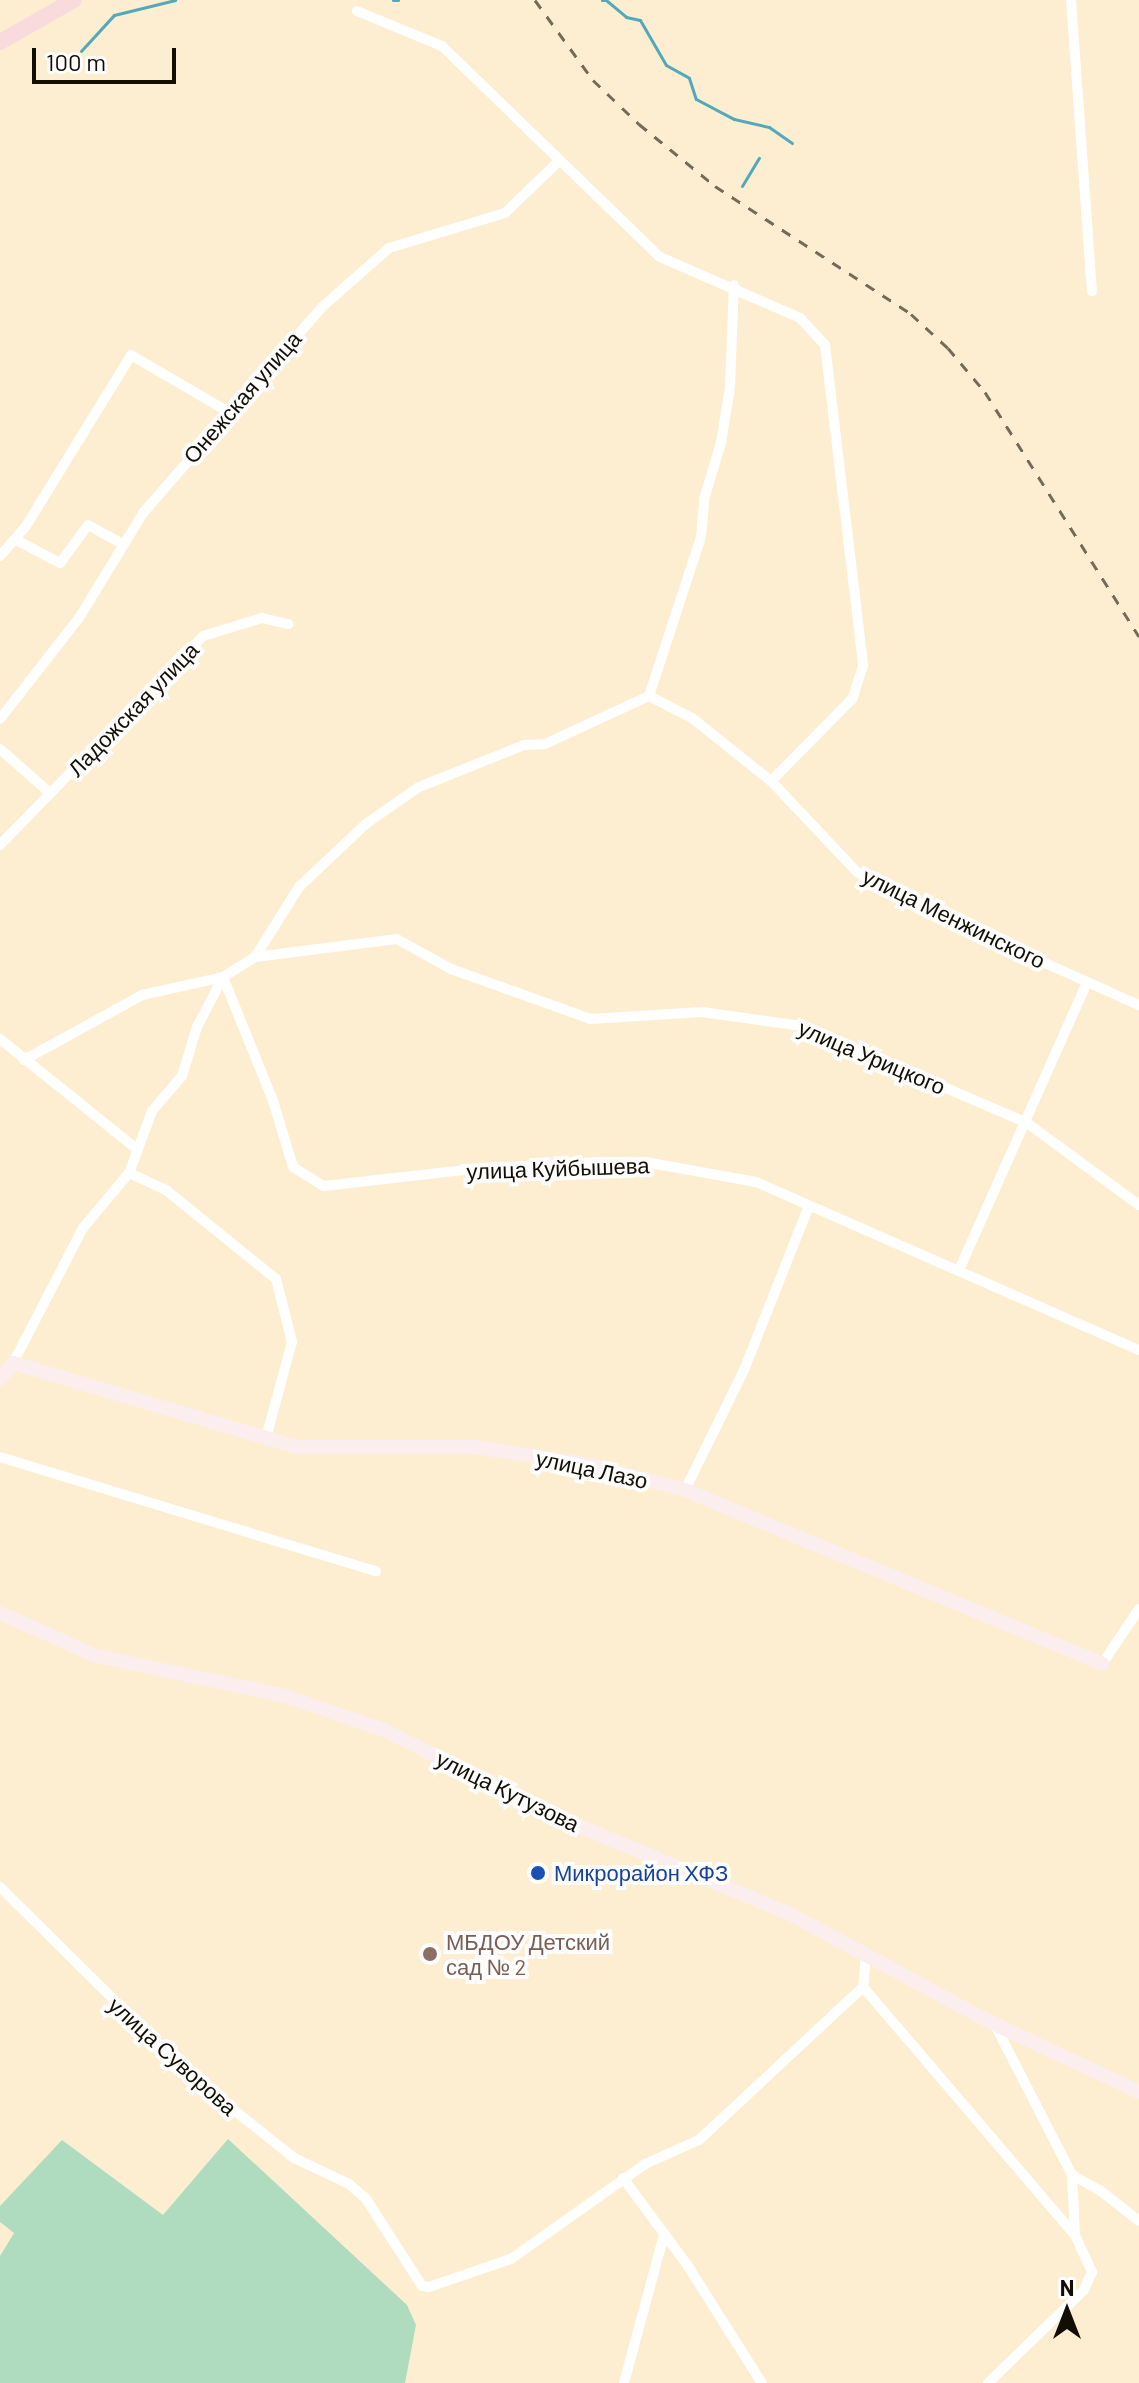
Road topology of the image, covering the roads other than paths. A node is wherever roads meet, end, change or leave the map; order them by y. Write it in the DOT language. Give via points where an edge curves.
graph roads {
  1 [pos="74,0"];
  2 [pos="1071,0"];
  3 [pos="357,11"];
  4 [pos="0,42"];
  5 [pos="558,162"];
  6 [pos="734,285"];
  7 [pos="1092,291"];
  8 [pos="227,411"];
  9 [pos="16,540"];
  10 [pos="121,543"];
  11 [pos="0,556"];
  12 [pos="288,624"];
  13 [pos="649,696"];
  14 [pos="0,719"];
  15 [pos="0,749"];
  16 [pos="771,781"];
  17 [pos="50,793"];
  18 [pos="0,845"];
  19 [pos="255,957"];
  20 [pos="223,977"];
  21 [pos="1087,983"];
  22 [pos="1139,1005"];
  23 [pos="0,1039"];
  24 [pos="24,1060"];
  25 [pos="1027,1123"];
  26 [pos="137,1149"];
  27 [pos="129,1173"];
  28 [pos="1139,1205"];
  29 [pos="809,1206"];
  30 [pos="959,1270"];
  31 [pos="1139,1350"];
  32 [pos="13,1363"];
  33 [pos="0,1379"];
  34 [pos="266,1438"];
  35 [pos="0,1457"];
  36 [pos="685,1490"];
  37 [pos="376,1571"];
  38 [pos="1139,1609"];
  39 [pos="0,1613"];
  40 [pos="1102,1664"];
  41 [pos="0,1887"];
  42 [pos="866,1955"];
  43 [pos="863,1987"];
  44 [pos="995,2025"];
  45 [pos="1139,2092"];
  46 [pos="1072,2175"];
  47 [pos="623,2178"];
  48 [pos="1139,2221"];
  49 [pos="664,2235"];
  50 [pos="1075,2235"];
  51 [pos="624,2383"];
  52 [pos="762,2383"];
  53 [pos="988,2383"];
  1 -- 4 [label="main road"];
  2 -- 7 [label="street"];
  3 -- 5 [label="street" via="442,46"];
  5 -- 6 [label="street" via="660,257"];
  5 -- 8 [label="street, Онежская улица" via="505,213 389,248 321,308"];
  6 -- 13 [label="street" via="730,387 721,443 704,499 701,537"];
  6 -- 16 [label="street" via="800,318 825,345 863,666 852,699"];
  8 -- 9 [label="street" via="131,355"];
  8 -- 10 [label="street, Онежская улица"];
  9 -- 10 [label="street" via="60,563 88,525"];
  9 -- 11 [label="street"];
  10 -- 14 [label="street, Онежская улица" via="79,618"];
  12 -- 17 [label="street, Ладожская улица" via="262,618 203,636"];
  13 -- 16 [label="street, улица Менжинского" via="692,718"];
  13 -- 19 [label="street" via="545,744 524,745 419,787 367,823 299,887"];
  15 -- 17 [label="street"];
  16 -- 21 [label="street, улица Менжинского" via="857,872"];
  17 -- 18 [label="street, Ладожская улица"];
  19 -- 20 [label="street"];
  19 -- 25 [label="street, улица Урицкого" via="397,939 451,969 591,1019 702,1012 767,1017 802,1026"];
  20 -- 24 [label="street" via="142,995"];
  20 -- 26 [label="street" via="197,1027 182,1076 160,1097"];
  20 -- 29 [label="street, улица Куйбышева" via="273,1101 293,1167 324,1186 481,1168 645,1162 756,1182"];
  21 -- 22 [label="street, улица Менжинского"];
  21 -- 25 [label="street"];
  23 -- 24 [label="street"];
  24 -- 26 [label="street"];
  25 -- 28 [label="street, улица Урицкого"];
  25 -- 30 [label="street"];
  26 -- 27 [label="street"];
  27 -- 32 [label="street" via="83,1228"];
  27 -- 34 [label="street" via="166,1190 276,1279 292,1342"];
  29 -- 30 [label="street, улица Куйбышева"];
  29 -- 36 [label="street" via="744,1370"];
  30 -- 31 [label="street, улица Куйбышева"];
  32 -- 33 [label="street"];
  32 -- 34 [label="street, улица Лазо"];
  34 -- 36 [label="street, улица Лазо" via="297,1447 476,1447 590,1465"];
  35 -- 37 [label="street"];
  36 -- 40 [label="street, улица Лазо"];
  38 -- 40 [label="street, улица Лазо"];
  39 -- 42 [label="street, улица Кутузова" via="96,1656 285,1696 384,1730 557,1817 792,1915"];
  41 -- 47 [label="street, улица Суворова" via="191,2076 294,2158 349,2184 366,2199 422,2286 511,2259"];
  42 -- 43 [label="street"];
  42 -- 44 [label="street, улица Кутузова"];
  43 -- 47 [label="street" via="699,2140"];
  43 -- 50 [label="street"];
  44 -- 45 [label="street, улица Кутузова"];
  44 -- 46 [label="street"];
  46 -- 48 [label="street"];
  46 -- 50 [label="street"];
  47 -- 49 [label="street"];
  49 -- 51 [label="street"];
  49 -- 52 [label="street"];
  50 -- 53 [label="street" via="1092,2272 1084,2290"];
}
